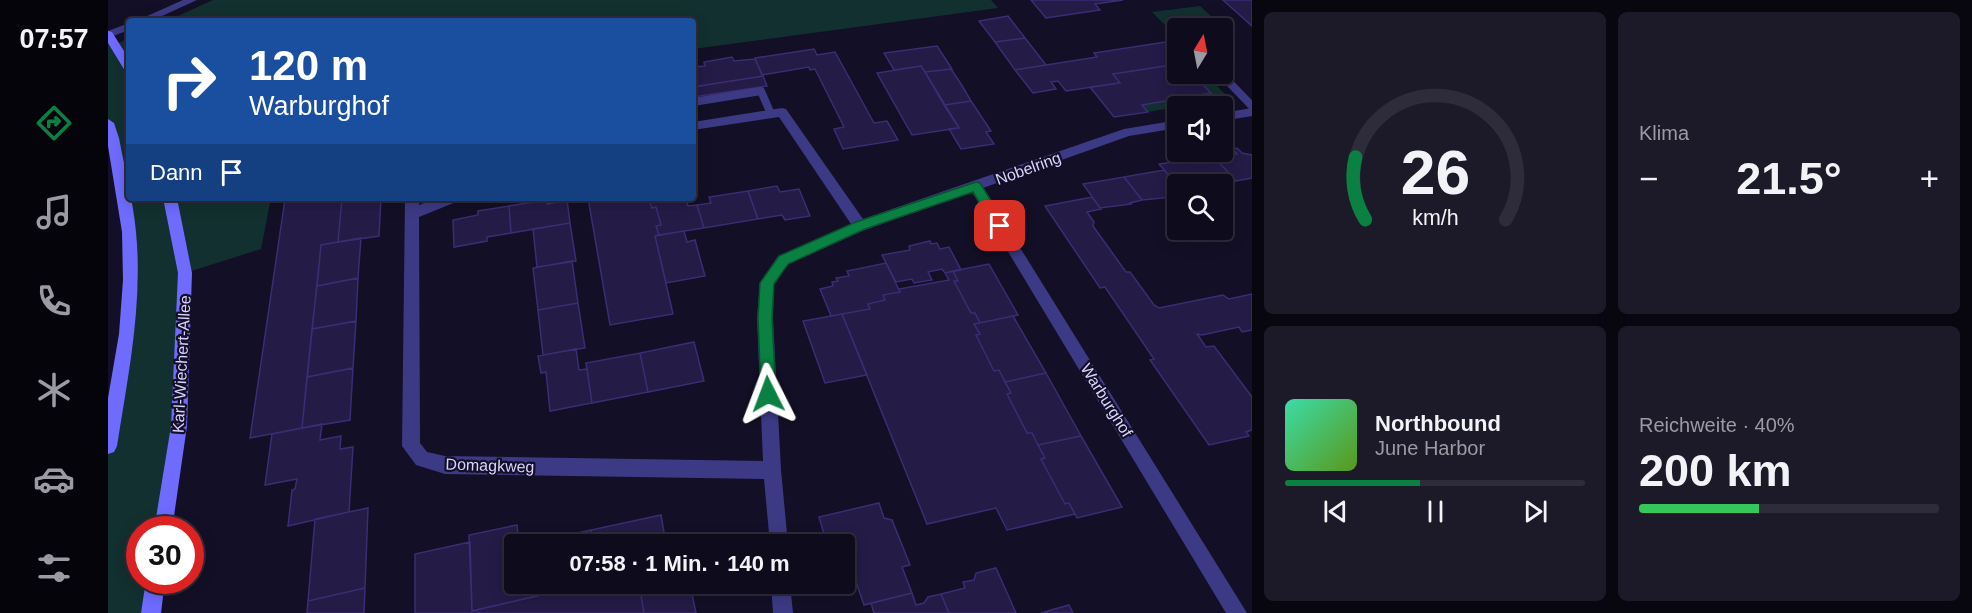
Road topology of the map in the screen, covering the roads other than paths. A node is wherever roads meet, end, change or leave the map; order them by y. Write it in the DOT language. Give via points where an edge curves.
graph roads {
  1 [pos="192,0"];
  2 [pos="148,18"];
  3 [pos="126,27"];
  4 [pos="108,34"];
  5 [pos="126,63"];
  6 [pos="1231,84"];
  7 [pos="696,102"];
  8 [pos="1252,106"];
  9 [pos="1252,112"];
  10 [pos="771,114"];
  11 [pos="1233,115"];
  12 [pos="108,123"];
  13 [pos="696,126"];
  14 [pos="1167,126"];
  15 [pos="976,187"];
  16 [pos="171,201"];
  17 [pos="436,201"];
  18 [pos="412,206"];
  19 [pos="861,226"];
  20 [pos="108,446"];
  21 [pos="772,470"];
  22 [pos="165,516"];
  23 [pos="778,534"];
  24 [pos="154,594"];
  25 [pos="782,594"];
  26 [pos="151,613"];
  27 [pos="783,613"];
  28 [pos="1237,613"];
  1 -- 2 [label="street"];
  3 -- 4 [label="street"];
  4 -- 5 [label="main road"];
  6 -- 8 [label="lane"];
  7 -- 10 [label="lane" via="762,91"];
  9 -- 11 [label="street"];
  10 -- 13 [label="street"];
  10 -- 19 [label="street" via="782,112"];
  12 -- 20 [label="main road" via="129,232 127,334"];
  14 -- 15 [label="street, Nobelring" via="1128,132"];
  15 -- 19 [label="street, Nobelring"];
  15 -- 28 [label="street, Warburghof"];
  16 -- 22 [label="main road, Karl-Wiechert-Allee" via="185,273 179,426"];
  17 -- 18 [label="street, Domagkweg"];
  18 -- 21 [label="street, Domagkweg" via="411,446 422,459 445,465"];
  19 -- 21 [label="street, Nobelring" via="783,260 767,283"];
  21 -- 23 [label="street, Nobelring"];
  24 -- 26 [label="main road"];
  25 -- 27 [label="street"];
}
